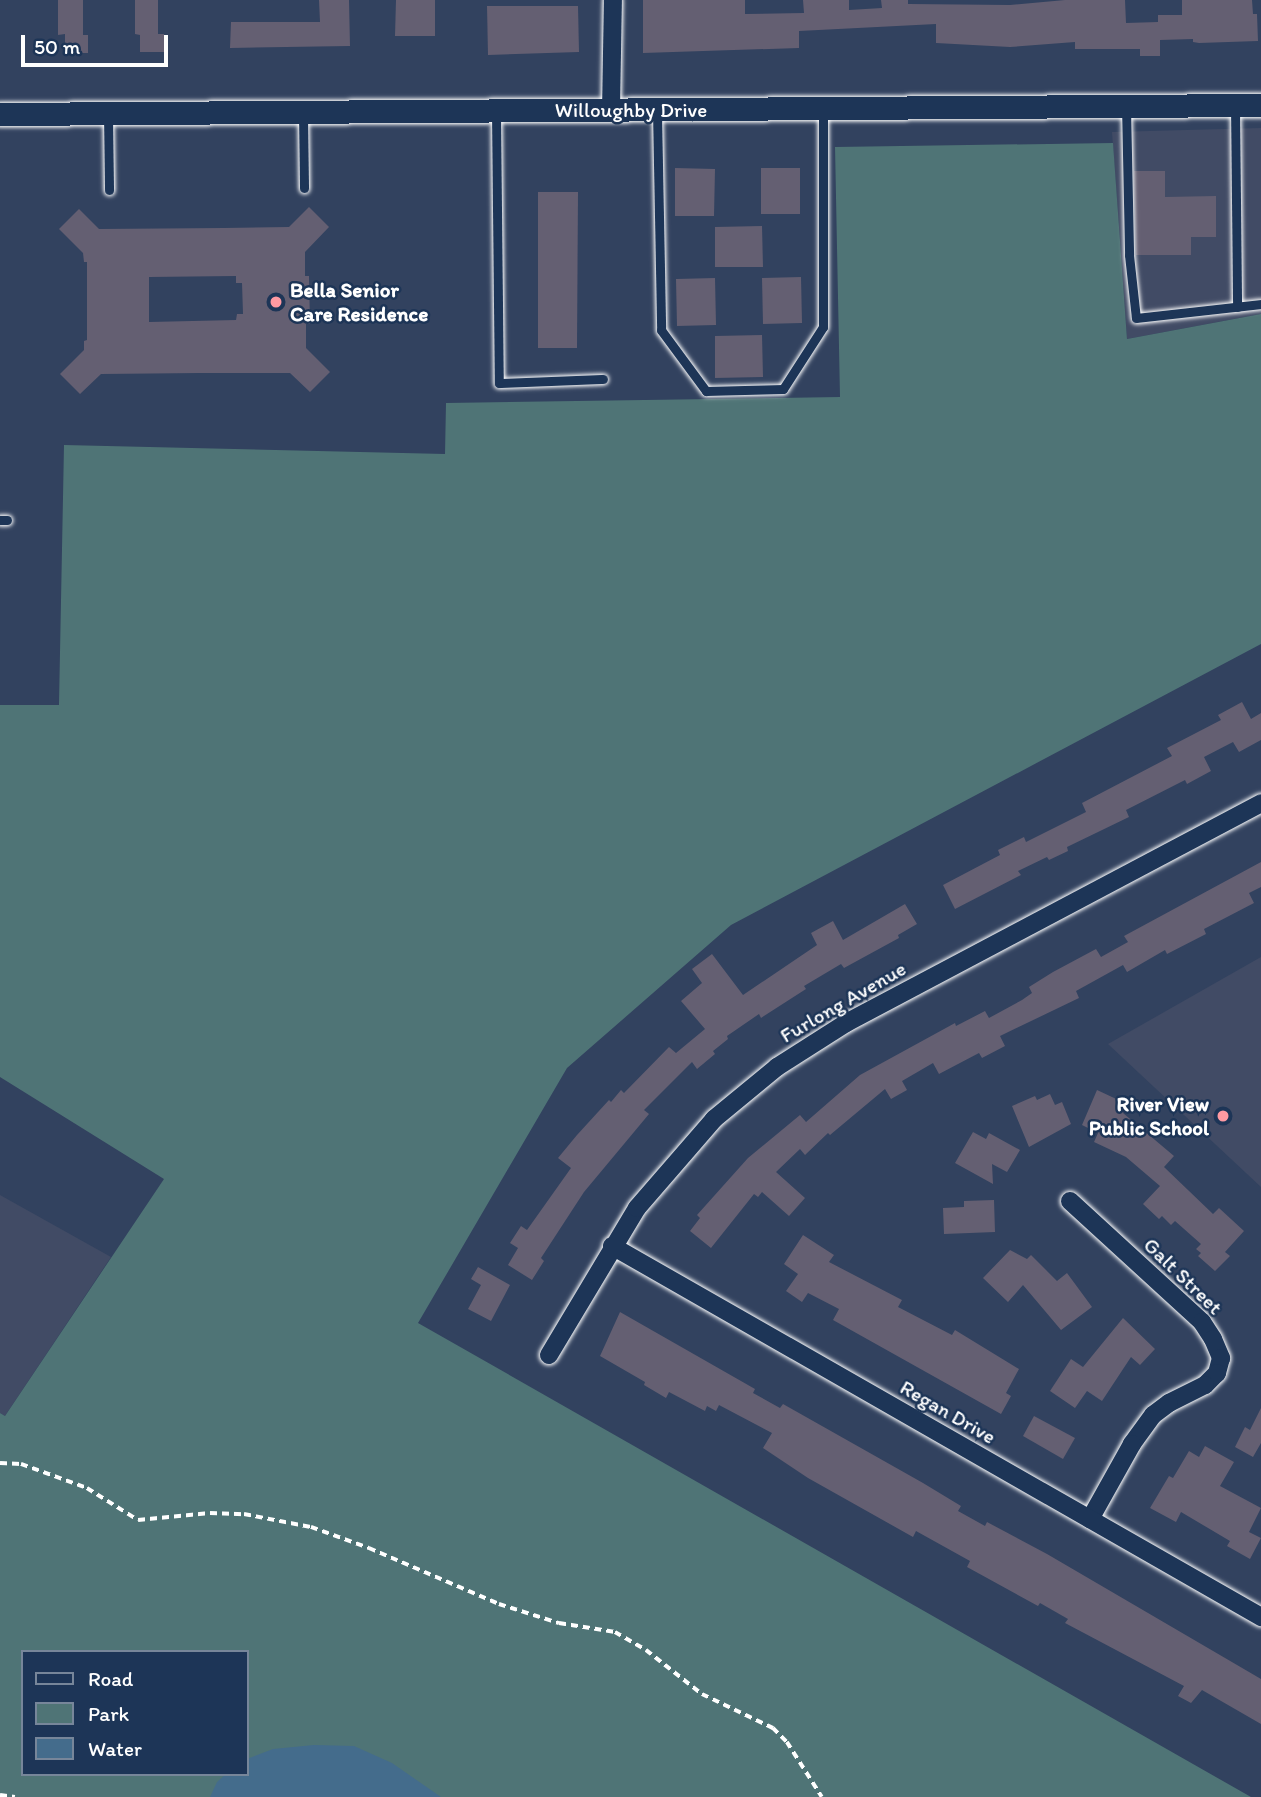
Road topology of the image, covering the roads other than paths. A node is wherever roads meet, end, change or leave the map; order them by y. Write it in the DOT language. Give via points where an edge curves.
graph roads {
  1 [pos="613,0"];
  2 [pos="1235,105"];
  3 [pos="1261,105"];
  4 [pos="1126,106"];
  5 [pos="823,109"];
  6 [pos="611,110"];
  7 [pos="657,110"];
  8 [pos="496,111"];
  9 [pos="302,112"];
  10 [pos="0,114"];
  11 [pos="108,114"];
  12 [pos="304,188"];
  13 [pos="109,190"];
  14 [pos="1261,304"];
  15 [pos="1237,307"];
  16 [pos="603,379"];
  17 [pos="1261,803"];
  18 [pos="1070,1201"];
  19 [pos="612,1246"];
  20 [pos="549,1356"];
  21 [pos="1090,1519"];
  22 [pos="1261,1616"];
  1 -- 6 [label="street"];
  2 -- 3 [label="street, Willoughby Drive"];
  2 -- 4 [label="street, Willoughby Drive"];
  2 -- 15 [label="lane"];
  4 -- 5 [label="street, Willoughby Drive"];
  4 -- 15 [label="lane" via="1128,243 1136,318"];
  5 -- 7 [label="street, Willoughby Drive"];
  5 -- 7 [label="lane" via="823,327 783,389 706,391 661,330"];
  6 -- 7 [label="street, Willoughby Drive"];
  6 -- 8 [label="street, Willoughby Drive"];
  8 -- 9 [label="street, Willoughby Drive"];
  8 -- 16 [label="lane" via="499,383"];
  9 -- 11 [label="street, Willoughby Drive"];
  9 -- 12 [label="lane"];
  10 -- 11 [label="street, Willoughby Drive"];
  11 -- 13 [label="lane"];
  14 -- 15 [label="lane"];
  17 -- 19 [label="street, Furlong Avenue" via="811,1044 714,1119 659,1181"];
  18 -- 21 [label="street, Galt Street" via="1202,1322 1221,1358 1217,1373 1205,1385 1153,1415"];
  19 -- 20 [label="street, Furlong Avenue"];
  19 -- 21 [label="street, Regan Drive"];
  21 -- 22 [label="street, Regan Drive"];
}
